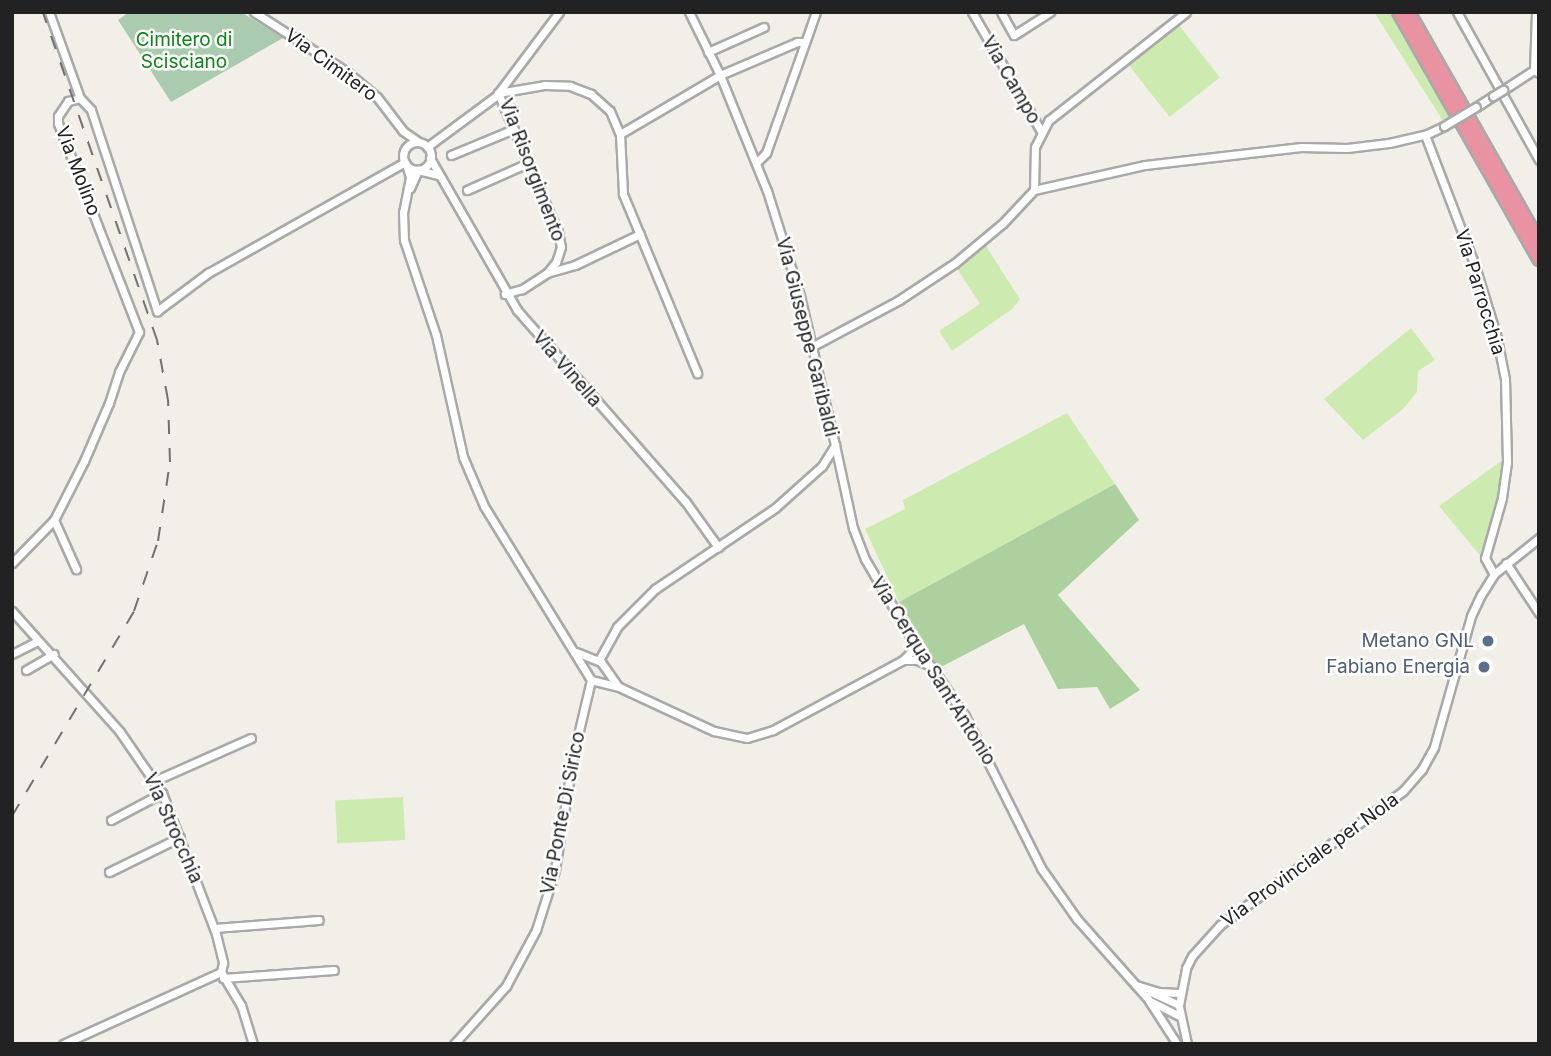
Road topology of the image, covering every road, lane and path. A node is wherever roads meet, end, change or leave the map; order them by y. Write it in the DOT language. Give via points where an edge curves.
graph roads {
  1 [pos="49,12"];
  2 [pos="254,12"];
  3 [pos="274,12"];
  4 [pos="559,12"];
  5 [pos="689,12"];
  6 [pos="816,12"];
  7 [pos="972,12"];
  8 [pos="1001,12"];
  9 [pos="1050,12"];
  10 [pos="1186,12"];
  11 [pos="1398,12"];
  12 [pos="1409,12"];
  13 [pos="1457,12"];
  14 [pos="1536,12"];
  15 [pos="264,14"];
  16 [pos="272,23"];
  17 [pos="764,27"];
  18 [pos="805,42"];
  19 [pos="708,51"];
  20 [pos="1537,71"];
  21 [pos="720,75"];
  22 [pos="498,93"];
  23 [pos="80,98"];
  24 [pos="399,127"];
  25 [pos="514,129"];
  26 [pos="1041,131"];
  27 [pos="620,134"];
  28 [pos="1425,135"];
  29 [pos="419,142"];
  30 [pos="427,148"];
  31 [pos="404,151"];
  32 [pos="451,155"];
  33 [pos="430,158"];
  34 [pos="1539,160"];
  35 [pos="757,162"];
  36 [pos="406,163"];
  37 [pos="528,163"];
  38 [pos="418,170"];
  39 [pos="438,176"];
  40 [pos="467,190"];
  41 [pos="1034,190"];
  42 [pos="406,198"];
  43 [pos="640,234"];
  44 [pos="1539,241"];
  45 [pos="1539,260"];
  46 [pos="547,273"];
  47 [pos="522,289"];
  48 [pos="505,294"];
  49 [pos="512,304"];
  50 [pos="813,346"];
  51 [pos="697,373"];
  52 [pos="835,445"];
  53 [pos="54,520"];
  54 [pos="1539,538"];
  55 [pos="718,547"];
  56 [pos="12,563"];
  57 [pos="1506,564"];
  58 [pos="76,569"];
  59 [pos="1494,574"];
  60 [pos="12,611"];
  61 [pos="1539,613"];
  62 [pos="913,640"];
  63 [pos="38,641"];
  64 [pos="573,650"];
  65 [pos="912,651"];
  66 [pos="12,654"];
  67 [pos="54,654"];
  68 [pos="919,656"];
  69 [pos="595,660"];
  70 [pos="902,660"];
  71 [pos="605,667"];
  72 [pos="26,670"];
  73 [pos="584,670"];
  74 [pos="595,680"];
  75 [pos="619,687"];
  76 [pos="251,738"];
  77 [pos="154,781"];
  78 [pos="162,793"];
  79 [pos="111,820"];
  80 [pos="180,836"];
  81 [pos="108,872"];
  82 [pos="318,920"];
  83 [pos="214,928"];
  84 [pos="334,970"];
  85 [pos="222,975"];
  86 [pos="1134,985"];
  87 [pos="1147,989"];
  88 [pos="1180,993"];
  89 [pos="1148,999"];
  90 [pos="1179,1005"];
  91 [pos="1180,1016"];
  92 [pos="63,1044"];
  93 [pos="253,1044"];
  94 [pos="454,1044"];
  95 [pos="1177,1044"];
  96 [pos="1187,1044"];
  1 -- 23 [label="street"];
  2 -- 15 [label="street, Via Cimitero"];
  3 -- 16 [label="street"];
  4 -- 22 [label="street"];
  5 -- 19 [label="street, Via Giuseppe Garibaldi"];
  6 -- 18 [label="street"];
  7 -- 26 [label="street, Via Campo"];
  8 -- 9 [label="street, Via Campo" via="1014,35"];
  10 -- 26 [label="street"];
  11 -- 45 [label="highway"];
  12 -- 44 [label="highway"];
  13 -- 34 [label="street"];
  14 -- 20 [label="street"];
  15 -- 16 [label="street, Via Cimitero"];
  16 -- 24 [label="street, Via Cimitero" via="377,97"];
  17 -- 19 [label="street"];
  18 -- 21 [label="street"];
  18 -- 35 [label="street" via="766,153"];
  19 -- 21 [label="street, Via Giuseppe Garibaldi"];
  20 -- 28 [label="street, bridge"];
  21 -- 27 [label="street"];
  21 -- 35 [label="street, Via Giuseppe Garibaldi"];
  22 -- 25 [label="street, Via Risorgimento"];
  22 -- 27 [label="street, Via Risorgimento" via="545,85 581,89 610,111"];
  22 -- 30 [label="street"];
  23 -- 36 [label="street, Via Molino" via="91,110 157,311 208,273"];
  23 -- 53 [label="street, Via Molino" via="64,105 58,123 139,332"];
  24 -- 29 [label="street"];
  24 -- 31 [label="street"];
  25 -- 32 [label="street"];
  25 -- 37 [label="street, Via Risorgimento"];
  26 -- 41 [label="street, Via Campo" via="1035,147"];
  27 -- 43 [label="street" via="620,183"];
  28 -- 41 [label="street" via="1389,144 1301,147 1145,165"];
  28 -- 59 [label="street, Via Parrocchia" via="1474,263 1505,379 1507,462 1485,558"];
  29 -- 30 [label="street"];
  29 -- 31 [label="street"];
  30 -- 33 [label="street"];
  31 -- 36 [label="street"];
  33 -- 38 [label="street"];
  33 -- 39 [label="street, Via Vinella"];
  35 -- 50 [label="street, Via Giuseppe Garibaldi"];
  36 -- 38 [label="street"];
  36 -- 42 [label="street" via="410,177"];
  37 -- 40 [label="street"];
  37 -- 46 [label="street, Via Risorgimento" via="561,239 560,254"];
  38 -- 39 [label="street"];
  38 -- 42 [label="street"];
  39 -- 48 [label="street, Via Vinella"];
  41 -- 50 [label="street" via="956,263"];
  42 -- 64 [label="street" via="404,240 438,343 463,457 484,506"];
  43 -- 46 [label="street"];
  43 -- 51 [label="street"];
  46 -- 47 [label="street, Via Risorgimento"];
  47 -- 48 [label="street"];
  47 -- 49 [label="street"];
  48 -- 49 [label="street, Via Vinella"];
  49 -- 55 [label="street, Via Vinella" via="685,501"];
  50 -- 52 [label="street, Via Giuseppe Garibaldi"];
  52 -- 55 [label="street, Via Giuseppe Garibaldi" via="800,487"];
  52 -- 62 [label="street, Via Cerqua Sant'Antonio" via="861,549"];
  53 -- 56 [label="street, Via Molino"];
  53 -- 58 [label="street"];
  54 -- 57 [label="street, Via Provinciale per Nola"];
  55 -- 69 [label="street, Via Giuseppe Garibaldi" via="673,575 628,615"];
  57 -- 59 [label="street, Via Provinciale per Nola"];
  57 -- 61 [label="street"];
  59 -- 88 [label="street, Via Provinciale per Nola" via="1471,616 1441,725 1423,769 1403,792 1212,933 1192,956"];
  60 -- 63 [label="street, Via Strocchia"];
  62 -- 65 [label="street"];
  62 -- 68 [label="street, Via Cerqua Sant'Antonio"];
  63 -- 66 [label="street"];
  63 -- 67 [label="street, Via Strocchia"];
  64 -- 69 [label="street"];
  64 -- 73 [label="street"];
  65 -- 68 [label="street"];
  65 -- 70 [label="street"];
  67 -- 72 [label="street"];
  67 -- 77 [label="street, Via Strocchia" via="120,732"];
  68 -- 70 [label="street"];
  68 -- 86 [label="street, Via Cerqua Sant'Antonio" via="942,679 965,716 1041,869"];
  69 -- 71 [label="street"];
  69 -- 73 [label="street"];
  70 -- 75 [label="street" via="773,730 747,738 714,732"];
  71 -- 74 [label="street, Via Ponte Di Sirico"];
  71 -- 75 [label="street"];
  73 -- 74 [label="street"];
  74 -- 75 [label="street"];
  74 -- 94 [label="street, Via Ponte Di Sirico" via="575,746 555,870 536,930 506,986"];
  76 -- 77 [label="street"];
  77 -- 78 [label="street, Via Strocchia"];
  78 -- 79 [label="street"];
  78 -- 80 [label="street, Via Strocchia"];
  80 -- 81 [label="street"];
  80 -- 83 [label="street, Via Strocchia"];
  82 -- 83 [label="street"];
  83 -- 85 [label="street, Via Strocchia"];
  84 -- 85 [label="street"];
  85 -- 92 [label="street"];
  85 -- 93 [label="street, Via Strocchia" via="241,1005"];
  86 -- 87 [label="street"];
  86 -- 89 [label="street, Via Cerqua Sant'Antonio"];
  87 -- 88 [label="street"];
  87 -- 90 [label="street"];
  88 -- 90 [label="street, Via Provinciale per Nola"];
  89 -- 91 [label="street, Via Cerqua Sant'Antonio"];
  89 -- 95 [label="street, Via Cerqua Sant'Antonio"];
  90 -- 91 [label="street, Via Provinciale per Nola"];
  91 -- 96 [label="street, Via Provinciale per Nola"];
}
